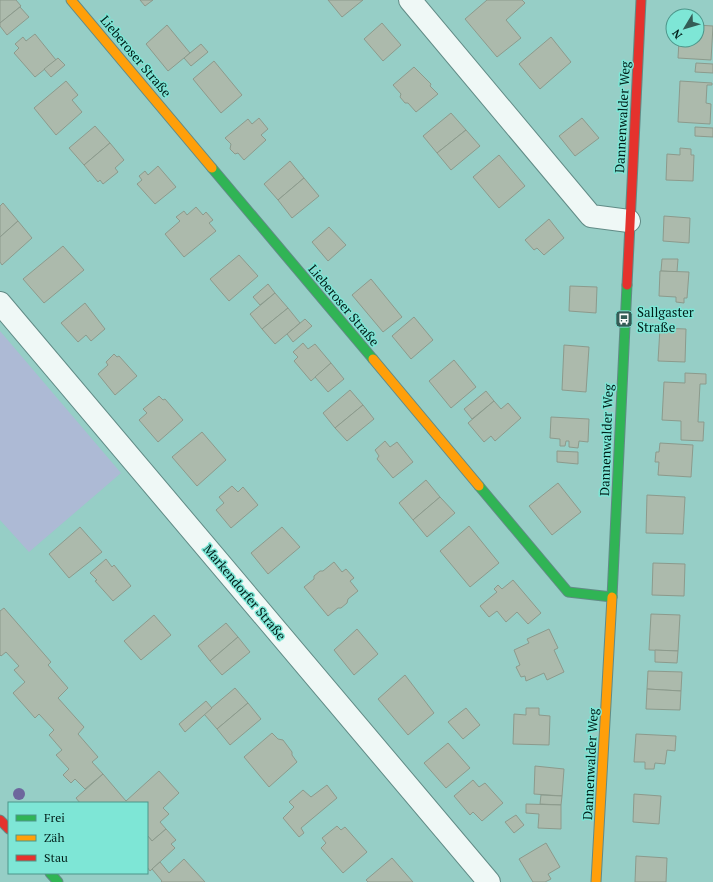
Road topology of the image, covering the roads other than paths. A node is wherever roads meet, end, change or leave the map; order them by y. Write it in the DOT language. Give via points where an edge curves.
graph roads {
  1 [pos="71,0"];
  2 [pos="410,0"];
  3 [pos="640,0"];
  4 [pos="629,221"];
  5 [pos="0,303"];
  6 [pos="612,598"];
  7 [pos="0,820"];
  8 [pos="8,828"];
  9 [pos="51,874"];
  10 [pos="58,882"];
  11 [pos="489,882"];
  12 [pos="596,882"];
  1 -- 6 [label="street, Lieberoser Straße" via="568,592"];
  2 -- 4 [label="street" via="591,216"];
  3 -- 4 [label="street, Dannenwalder Weg"];
  4 -- 6 [label="street, Dannenwalder Weg"];
  5 -- 11 [label="street, Markendorfer Straße"];
  6 -- 12 [label="street, Dannenwalder Weg"];
  7 -- 8 [label="street"];
  9 -- 10 [label="street"];
}
